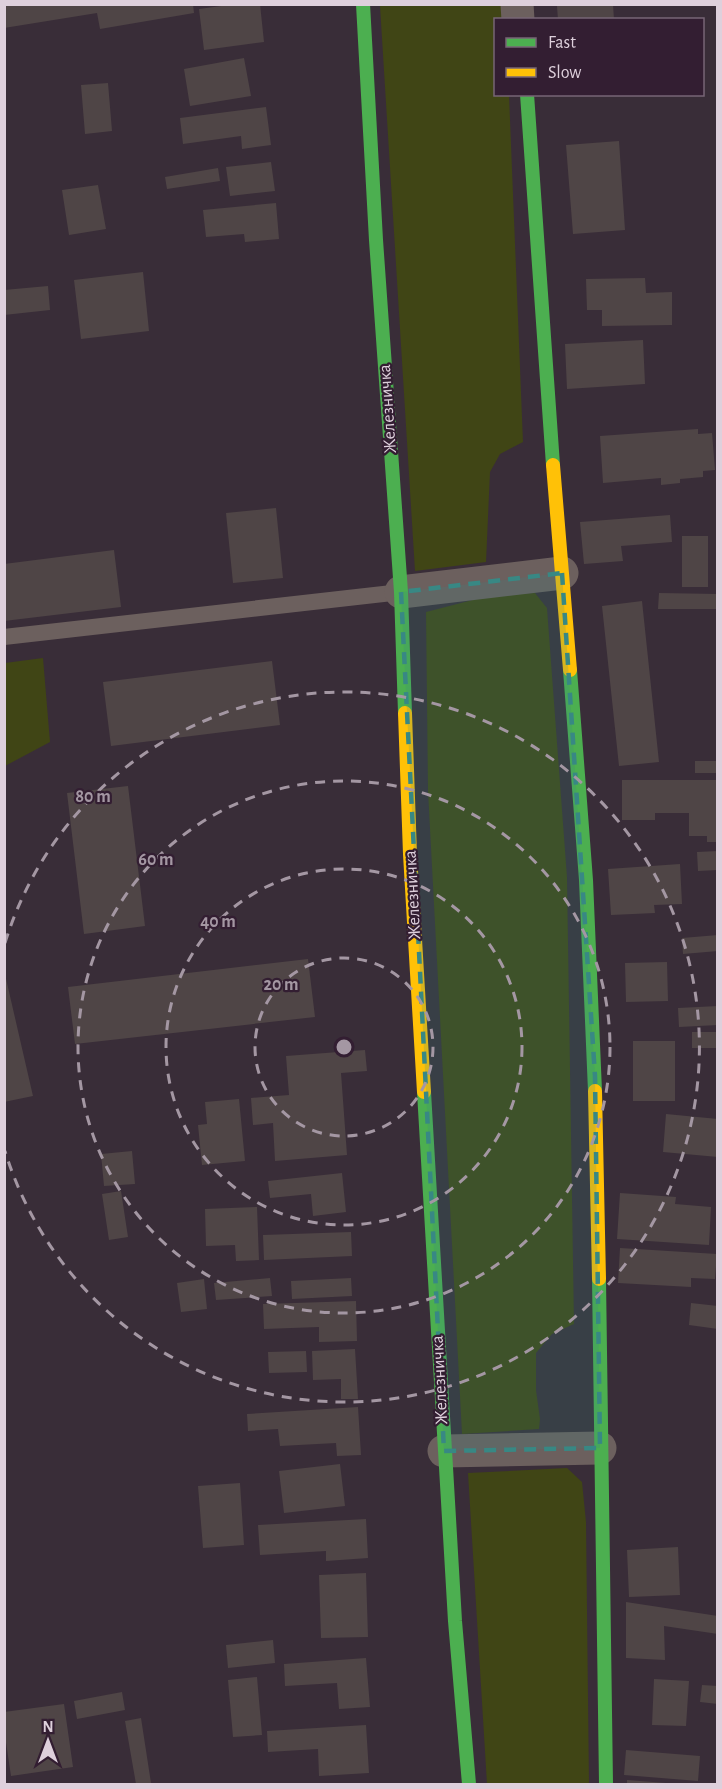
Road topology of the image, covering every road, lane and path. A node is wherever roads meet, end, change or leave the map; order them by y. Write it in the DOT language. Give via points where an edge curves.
graph roads {
  1 [pos="363,4"];
  2 [pos="527,96"];
  3 [pos="562,573"];
  4 [pos="401,592"];
  5 [pos="4,637"];
  6 [pos="600,1448"];
  7 [pos="444,1451"];
  8 [pos="469,1785"];
  9 [pos="606,1785"];
  1 -- 4 [label="street, Железничка"];
  2 -- 3 [label="street"];
  3 -- 4 [label="street"];
  3 -- 6 [label="street" via="593,1044"];
  4 -- 5 [label="lane"];
  4 -- 7 [label="street, Железничка" via="410,854"];
  6 -- 7 [label="street"];
  6 -- 9 [label="street"];
  7 -- 8 [label="street, Железничка"];
}
